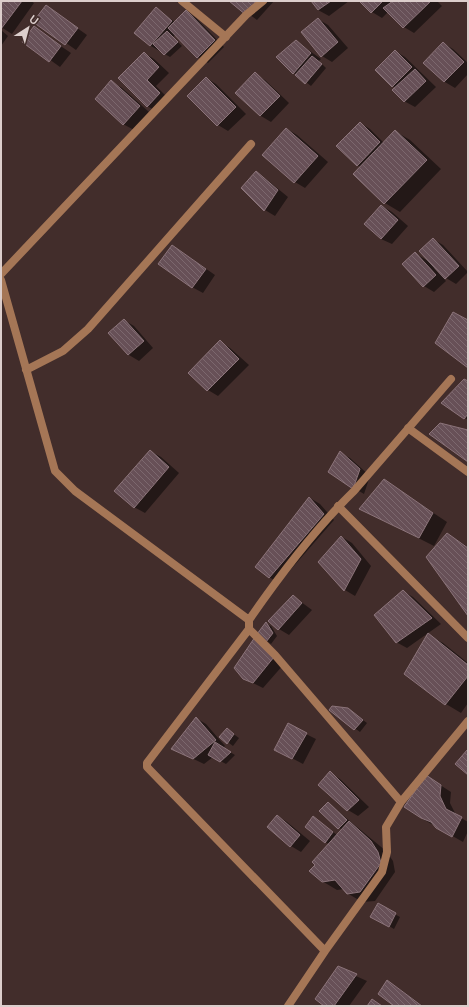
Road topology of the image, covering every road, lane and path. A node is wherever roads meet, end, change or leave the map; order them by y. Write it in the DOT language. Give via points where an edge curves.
graph roads {
  1 [pos="182,1"];
  2 [pos="263,1"];
  3 [pos="226,37"];
  4 [pos="251,144"];
  5 [pos="1,274"];
  6 [pos="1,280"];
  7 [pos="26,370"];
  8 [pos="451,379"];
  9 [pos="408,428"];
  10 [pos="468,472"];
  11 [pos="338,506"];
  12 [pos="248,620"];
  13 [pos="249,629"];
  14 [pos="468,638"];
  15 [pos="468,721"];
  16 [pos="402,802"];
  17 [pos="325,951"];
  18 [pos="288,1006"];
  1 -- 3 [label="street"];
  2 -- 3 [label="street"];
  3 -- 5 [label="street"];
  4 -- 7 [label="street" via="88,329 63,351"];
  6 -- 7 [label="street"];
  7 -- 12 [label="street" via="55,471 75,491"];
  8 -- 9 [label="street"];
  9 -- 10 [label="street"];
  9 -- 11 [label="street"];
  11 -- 12 [label="street"];
  11 -- 14 [label="street"];
  12 -- 13 [label="street"];
  13 -- 16 [label="street" via="275,655"];
  13 -- 17 [label="street" via="147,763 147,767"];
  15 -- 16 [label="street"];
  16 -- 17 [label="street" via="386,827 387,852 382,872"];
  17 -- 18 [label="street"];
}
